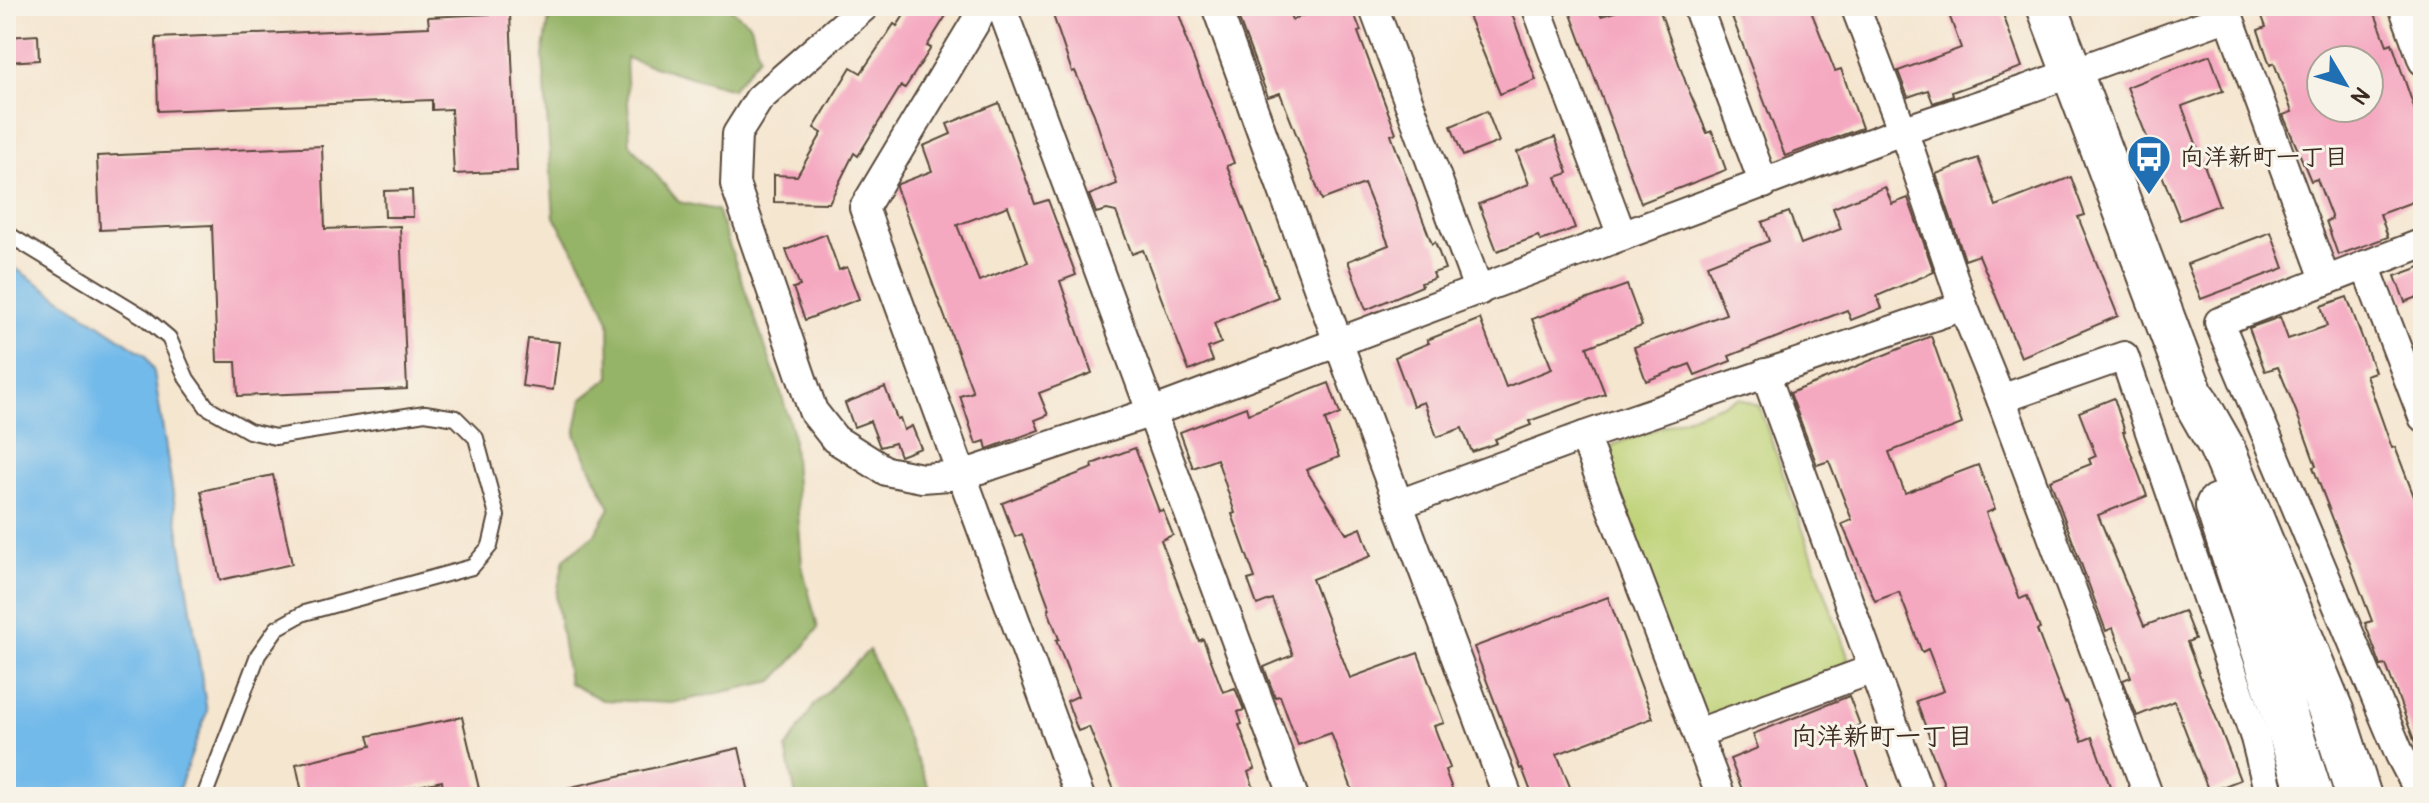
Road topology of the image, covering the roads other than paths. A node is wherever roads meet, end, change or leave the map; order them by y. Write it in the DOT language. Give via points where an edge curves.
graph roads {
  1 [pos="865,6"];
  2 [pos="985,6"];
  3 [pos="1001,6"];
  4 [pos="1216,6"];
  5 [pos="1373,6"];
  6 [pos="1536,6"];
  7 [pos="1697,6"];
  8 [pos="1855,6"];
  9 [pos="2047,6"];
  10 [pos="2403,6"];
  11 [pos="2227,11"];
  12 [pos="2423,61"];
  13 [pos="2072,73"];
  14 [pos="1902,131"];
  15 [pos="1764,184"];
  16 [pos="6,233"];
  17 [pos="1622,236"];
  18 [pos="2423,243"];
  19 [pos="2365,265"];
  20 [pos="2325,279"];
  21 [pos="1479,291"];
  22 [pos="1963,306"];
  23 [pos="1338,342"];
  24 [pos="1765,373"];
  25 [pos="2001,399"];
  26 [pos="2196,402"];
  27 [pos="1152,412"];
  28 [pos="2423,417"];
  29 [pos="1584,436"];
  30 [pos="962,475"];
  31 [pos="1399,504"];
  32 [pos="1873,669"];
  33 [pos="1698,733"];
  34 [pos="2412,752"];
  35 [pos="204,797"];
  36 [pos="1080,797"];
  37 [pos="1294,797"];
  38 [pos="1508,797"];
  39 [pos="1721,797"];
  40 [pos="1920,797"];
  41 [pos="2149,797"];
  42 [pos="2270,797"];
  43 [pos="2311,797"];
  44 [pos="2335,797"];
  45 [pos="2359,797"];
  46 [pos="2422,797"];
  1 -- 30 [label="street" via="759,99 737,134 735,184 813,411 835,439 886,471 922,478"];
  2 -- 30 [label="street" via="864,208"];
  3 -- 27 [label="street"];
  4 -- 23 [label="street"];
  5 -- 21 [label="street"];
  6 -- 17 [label="street"];
  7 -- 15 [label="street"];
  8 -- 14 [label="street"];
  9 -- 13 [label="street"];
  10 -- 12 [label="street"];
  11 -- 13 [label="street"];
  11 -- 20 [label="street"];
  13 -- 14 [label="street"];
  13 -- 26 [label="street"];
  14 -- 15 [label="street"];
  14 -- 22 [label="street"];
  15 -- 17 [label="street"];
  16 -- 35 [label="lane" via="144,317 169,338 187,379 207,407 249,431 275,437 425,413 456,418 476,438 497,516 490,546 472,567 304,613 277,628 258,655"];
  17 -- 21 [label="street"];
  18 -- 19 [label="street"];
  19 -- 20 [label="street"];
  19 -- 28 [label="street"];
  20 -- 34 [label="street" via="2219,322"];
  21 -- 23 [label="street"];
  22 -- 24 [label="street"];
  22 -- 25 [label="street"];
  23 -- 27 [label="street"];
  23 -- 31 [label="street"];
  24 -- 29 [label="street"];
  24 -- 32 [label="street"];
  25 -- 41 [label="street"];
  25 -- 42 [label="street" via="2124,356 2255,738"];
  26 -- 43 [label="highway" via="2201,452"];
  26 -- 44 [label="highway"];
  26 -- 45 [label="highway" via="2221,446 2333,716"];
  27 -- 30 [label="street"];
  27 -- 37 [label="street"];
  29 -- 31 [label="street"];
  29 -- 33 [label="street"];
  30 -- 36 [label="street"];
  31 -- 38 [label="street"];
  32 -- 33 [label="street"];
  32 -- 40 [label="street"];
  33 -- 39 [label="street"];
  34 -- 46 [label="street"];
}
